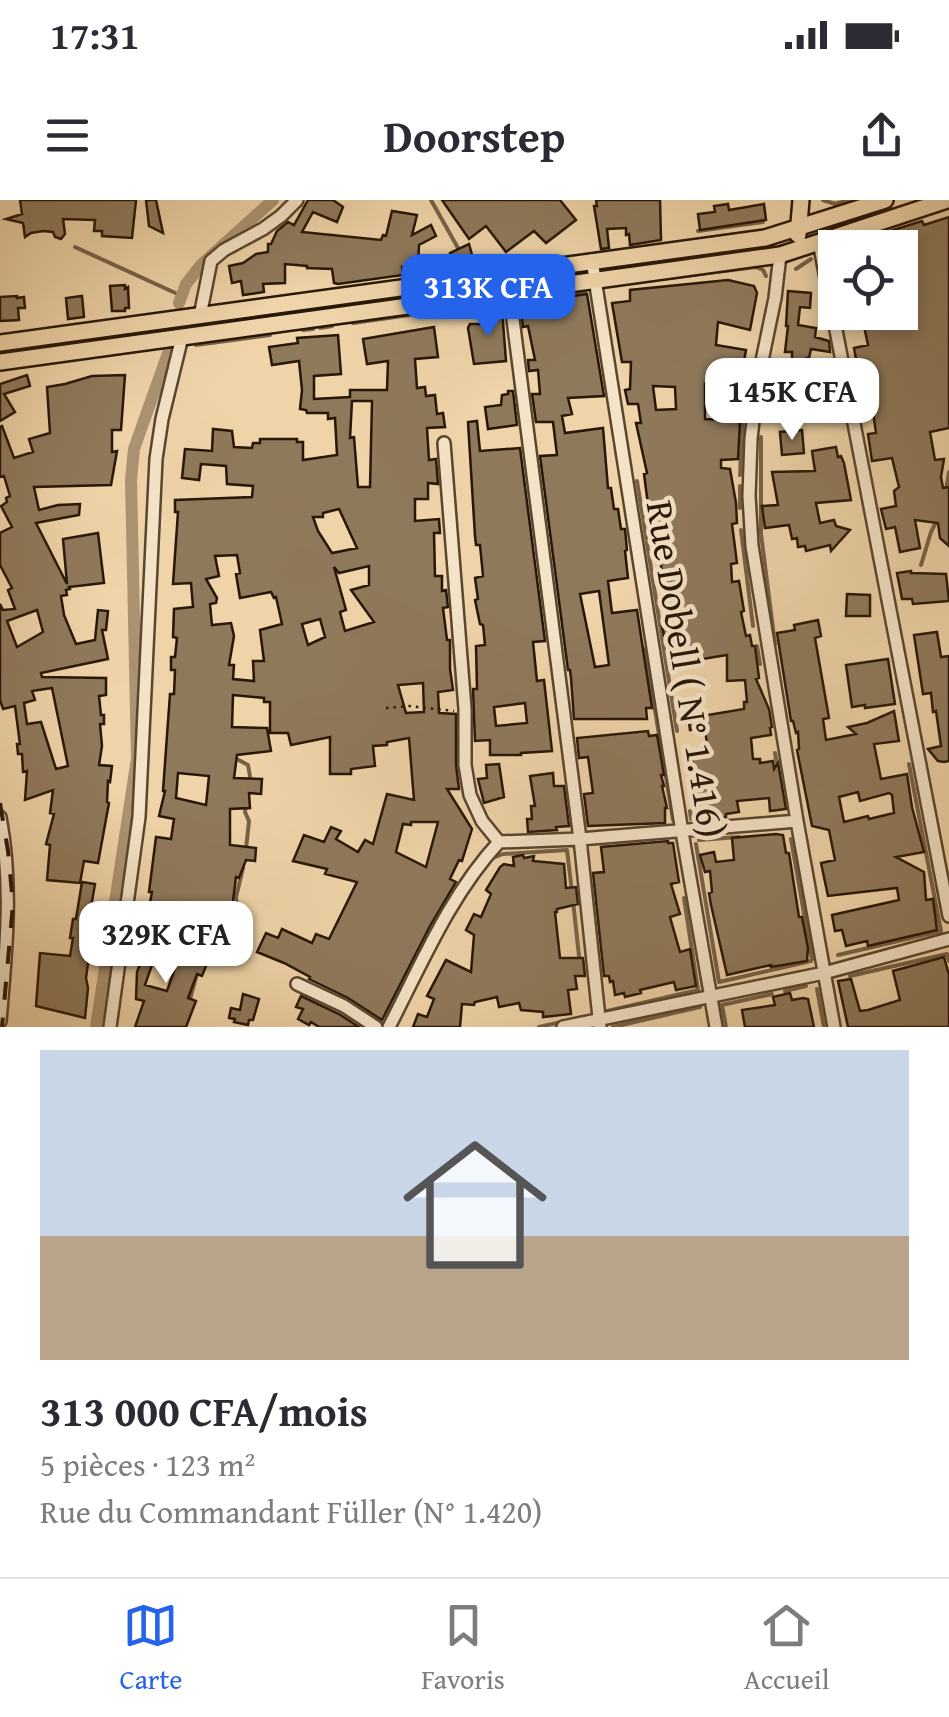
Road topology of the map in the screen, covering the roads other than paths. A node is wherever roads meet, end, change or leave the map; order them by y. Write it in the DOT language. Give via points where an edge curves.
graph roads {
  1 [pos="296,200"];
  2 [pos="801,200"];
  3 [pos="885,200"];
  4 [pos="947,200"];
  5 [pos="797,228"];
  6 [pos="856,230"];
  7 [pos="818,242"];
  8 [pos="801,249"];
  9 [pos="780,255"];
  10 [pos="592,260"];
  11 [pos="507,273"];
  12 [pos="596,282"];
  13 [pos="510,292"];
  14 [pos="196,317"];
  15 [pos="836,330"];
  16 [pos="180,338"];
  17 [pos="0,343"];
  18 [pos="0,362"];
  19 [pos="444,443"];
  20 [pos="0,817"];
  21 [pos="796,822"];
  22 [pos="682,832"];
  23 [pos="580,839"];
  24 [pos="499,842"];
  25 [pos="949,916"];
  26 [pos="949,939"];
  27 [pos="824,973"];
  28 [pos="297,984"];
  29 [pos="710,997"];
  30 [pos="0,1021"];
  31 [pos="600,1022"];
  32 [pos="110,1027"];
  33 [pos="376,1027"];
  34 [pos="390,1027"];
  35 [pos="562,1027"];
  36 [pos="716,1027"];
  37 [pos="834,1027"];
  1 -- 14 [label="street" via="211,261"];
  2 -- 5 [label="main road"];
  3 -- 5 [label="main road"];
  4 -- 6 [label="main road"];
  5 -- 8 [label="main road"];
  5 -- 10 [label="main road"];
  7 -- 8 [label="main road"];
  8 -- 9 [label="main road"];
  9 -- 12 [label="main road"];
  9 -- 21 [label="street" via="757,386 749,496"];
  10 -- 11 [label="main road"];
  10 -- 12 [label="street, Rue Dobell ( N° 1.416)"];
  11 -- 13 [label="street"];
  11 -- 14 [label="main road"];
  12 -- 13 [label="main road"];
  12 -- 22 [label="street, Rue Dobell ( N° 1.416)"];
  13 -- 16 [label="main road"];
  13 -- 23 [label="street"];
  14 -- 17 [label="main road"];
  15 -- 25 [label="street"];
  16 -- 18 [label="main road"];
  16 -- 32 [label="street" via="156,458 140,817"];
  19 -- 24 [label="street" via="465,765 470,795"];
  20 -- 30 [label="street" via="9,900"];
  21 -- 22 [label="street"];
  21 -- 27 [label="street"];
  22 -- 23 [label="street"];
  22 -- 29 [label="street, Rue Dobell ( N° 1.416)"];
  23 -- 24 [label="street"];
  23 -- 31 [label="street"];
  24 -- 34 [label="street" via="459,891"];
  26 -- 27 [label="street"];
  27 -- 29 [label="street"];
  27 -- 37 [label="street"];
  28 -- 33 [label="street"];
  29 -- 31 [label="street"];
  29 -- 36 [label="street, Rue Dobell ( N° 1.416)"];
  31 -- 35 [label="street"];
}
